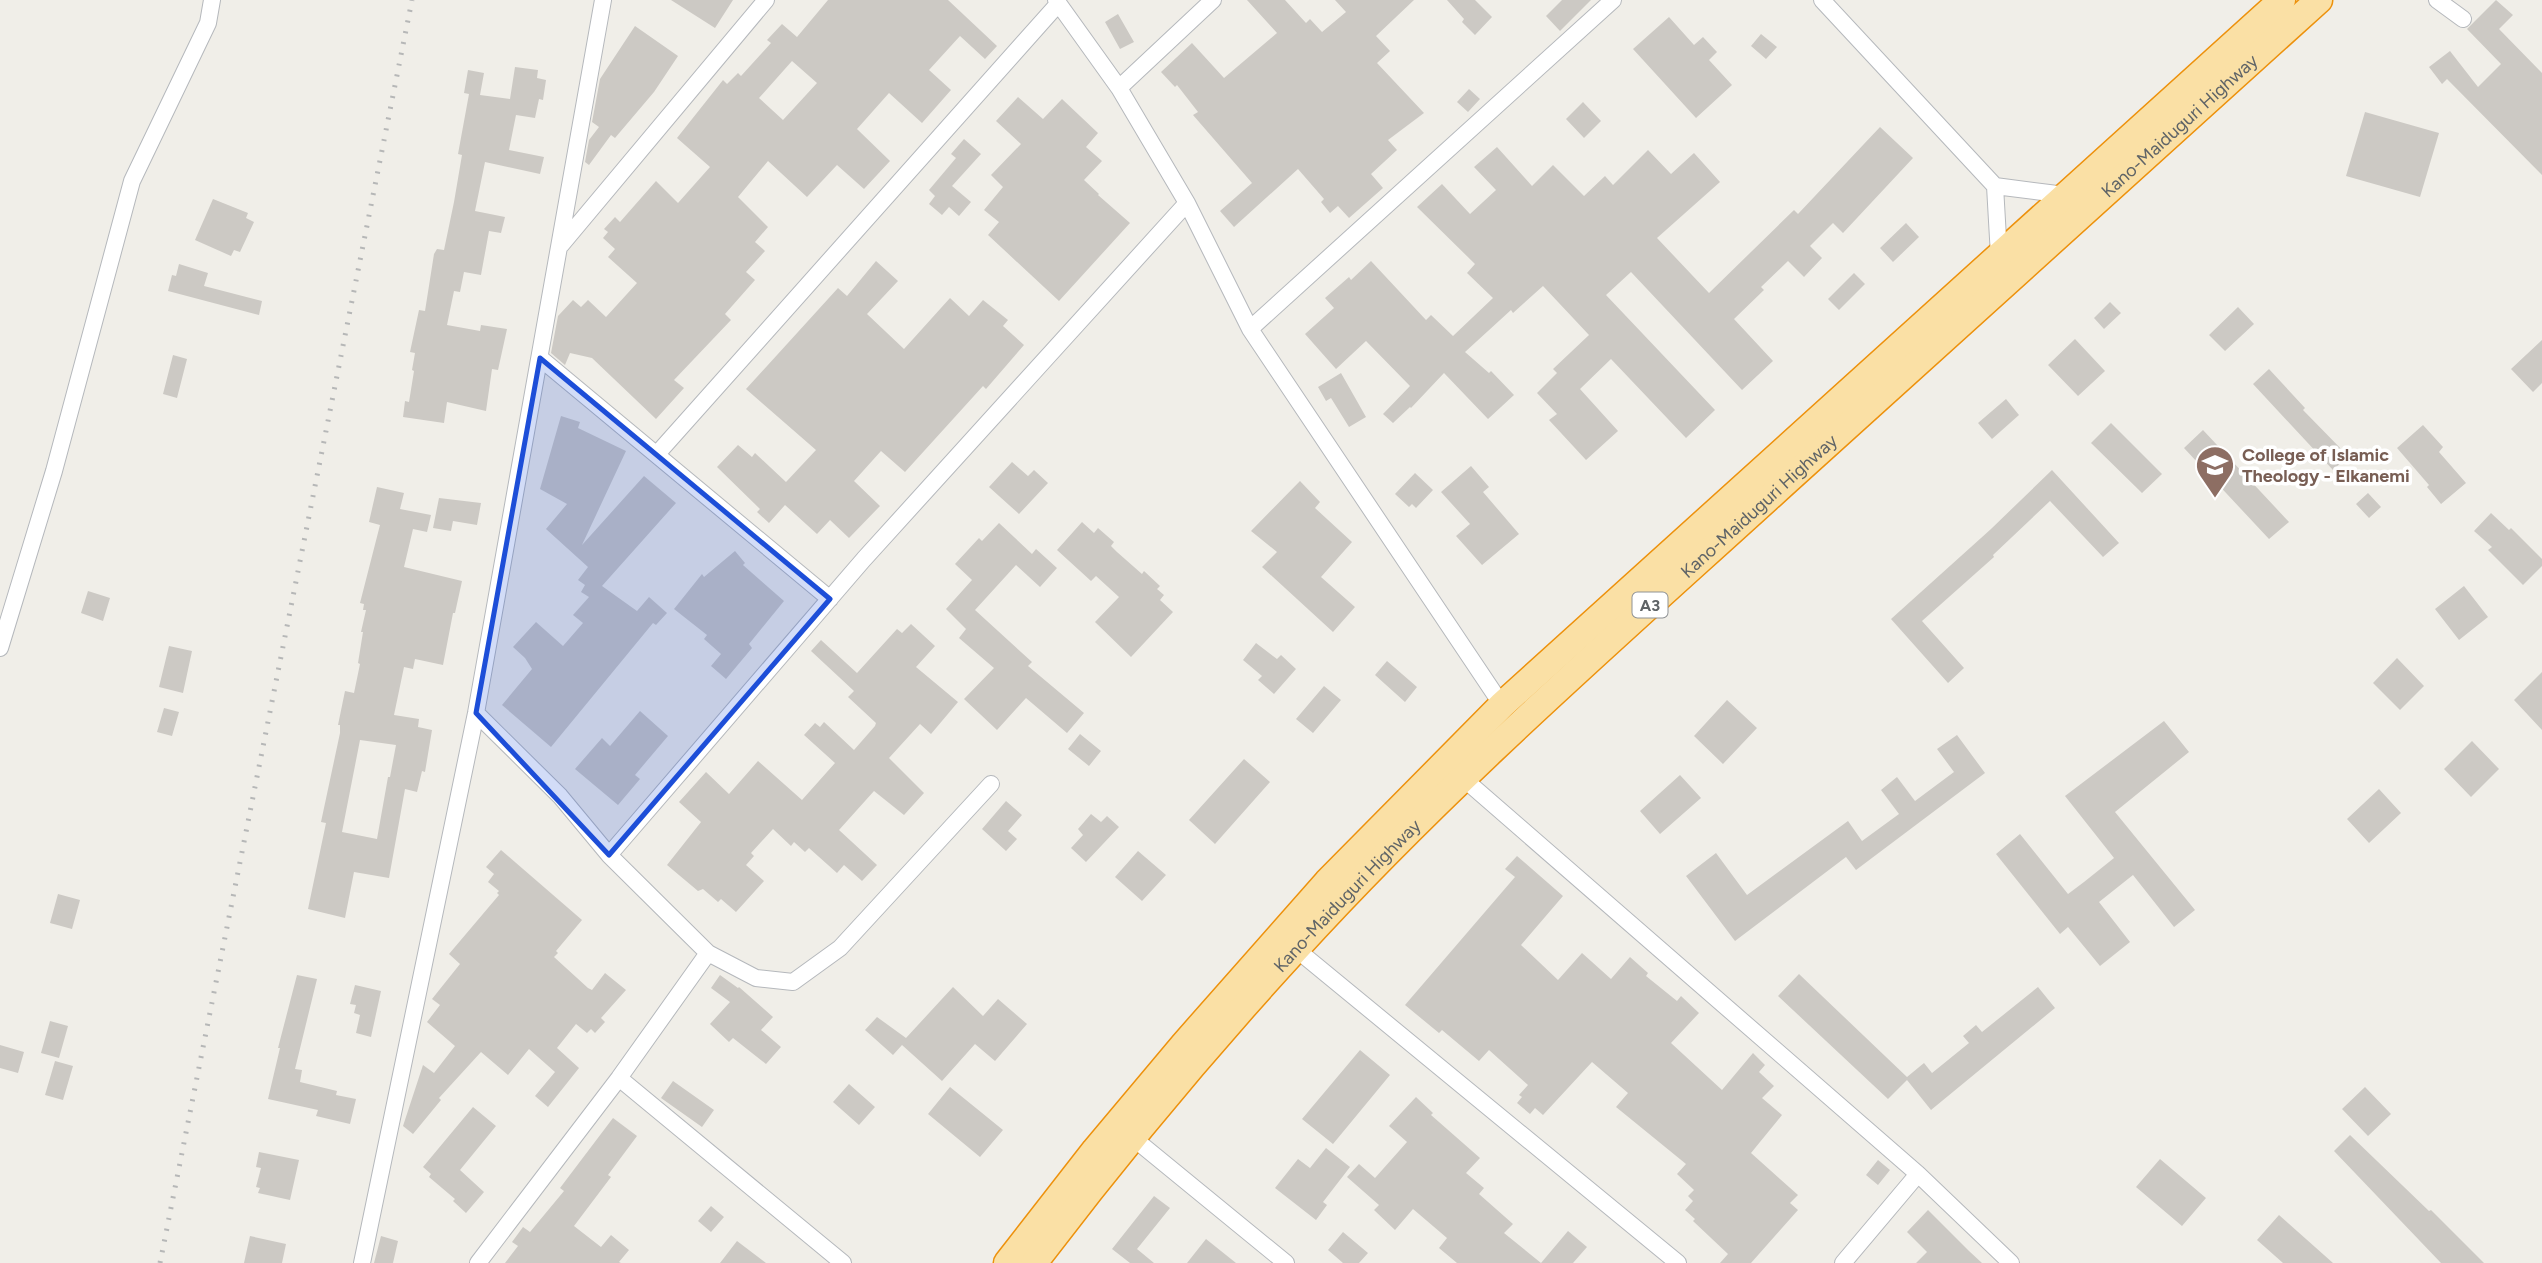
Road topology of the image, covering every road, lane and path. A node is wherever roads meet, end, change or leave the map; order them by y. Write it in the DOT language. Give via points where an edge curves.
graph roads {
  1 [pos="212,0"];
  2 [pos="603,0"];
  3 [pos="766,0"];
  4 [pos="1213,0"];
  5 [pos="1613,0"];
  6 [pos="1822,0"];
  7 [pos="2282,0"];
  8 [pos="2319,0"];
  9 [pos="2437,0"];
  10 [pos="1057,2"];
  11 [pos="2463,19"];
  12 [pos="1119,88"];
  13 [pos="1995,186"];
  14 [pos="2065,195"];
  15 [pos="1187,203"];
  16 [pos="559,247"];
  17 [pos="1999,256"];
  18 [pos="1250,329"];
  19 [pos="540,358"];
  20 [pos="657,454"];
  21 [pos="830,598"];
  22 [pos="0,648"];
  23 [pos="1502,705"];
  24 [pos="476,713"];
  25 [pos="1464,779"];
  26 [pos="991,784"];
  27 [pos="609,855"];
  28 [pos="1296,949"];
  29 [pos="708,953"];
  30 [pos="618,1078"];
  31 [pos="1132,1137"];
  32 [pos="1918,1174"];
  33 [pos="362,1263"];
  34 [pos="478,1263"];
  35 [pos="844,1263"];
  36 [pos="1007,1263"];
  37 [pos="1034,1263"];
  38 [pos="1286,1263"];
  39 [pos="1678,1263"];
  40 [pos="1843,1263"];
  41 [pos="2011,1263"];
  1 -- 22 [label="street" via="208,23 132,181 54,471"];
  2 -- 16 [label="street"];
  3 -- 16 [label="street"];
  4 -- 12 [label="street"];
  5 -- 18 [label="street"];
  6 -- 13 [label="street"];
  7 -- 14 [label="highway, Kano-Maiduguri Highway / A3"];
  8 -- 25 [label="highway, Kano-Maiduguri Highway / A3" via="1604,646"];
  9 -- 11 [label="street"];
  10 -- 12 [label="street"];
  10 -- 20 [label="street"];
  12 -- 15 [label="street"];
  13 -- 14 [label="street"];
  13 -- 17 [label="street"];
  14 -- 17 [label="highway, Kano-Maiduguri Highway / A3"];
  15 -- 18 [label="street"];
  15 -- 21 [label="street"];
  16 -- 19 [label="street"];
  17 -- 23 [label="highway, Kano-Maiduguri Highway / A3"];
  18 -- 23 [label="street"];
  19 -- 20 [label="street"];
  19 -- 24 [label="street"];
  20 -- 21 [label="street"];
  21 -- 27 [label="street"];
  23 -- 36 [label="highway, Kano-Maiduguri Highway / A3" via="1309,902 1095,1150"];
  24 -- 27 [label="street" via="560,796"];
  24 -- 33 [label="street"];
  25 -- 28 [label="highway, Kano-Maiduguri Highway / A3"];
  25 -- 32 [label="street"];
  26 -- 29 [label="street" via="840,948 793,982 756,978"];
  27 -- 29 [label="street"];
  28 -- 31 [label="highway, Kano-Maiduguri Highway / A3"];
  28 -- 39 [label="street"];
  29 -- 30 [label="street"];
  30 -- 34 [label="street"];
  30 -- 35 [label="street"];
  31 -- 37 [label="highway, Kano-Maiduguri Highway / A3"];
  31 -- 38 [label="street"];
  32 -- 40 [label="street"];
  32 -- 41 [label="street"];
}
